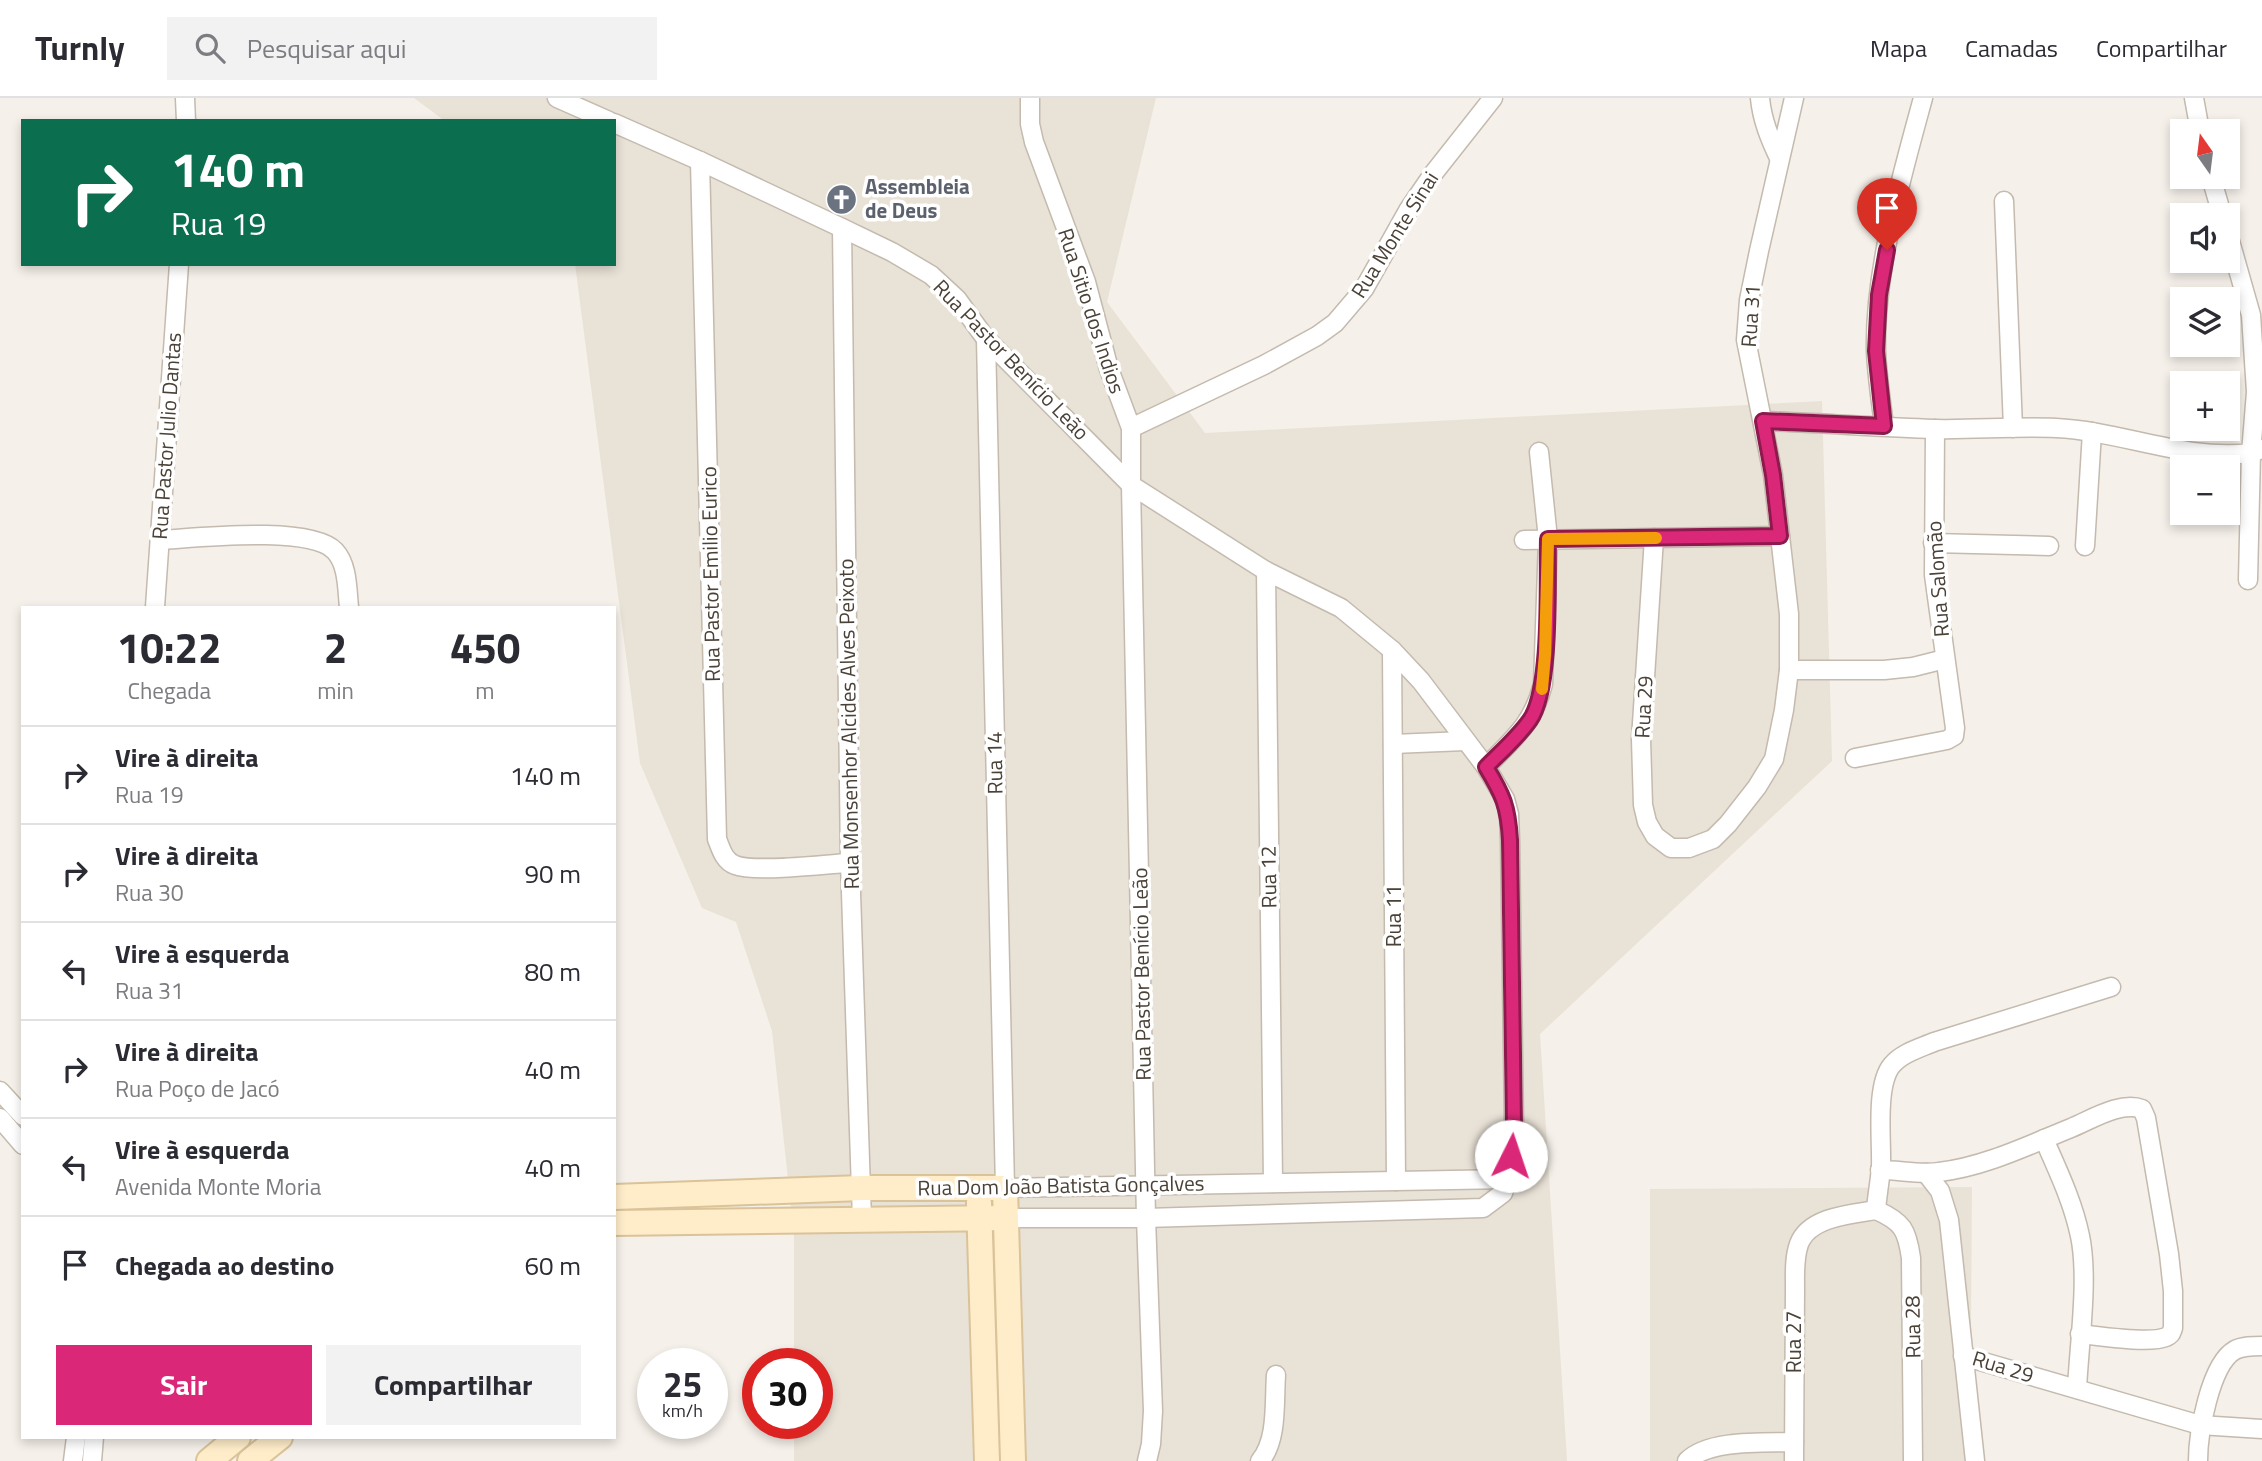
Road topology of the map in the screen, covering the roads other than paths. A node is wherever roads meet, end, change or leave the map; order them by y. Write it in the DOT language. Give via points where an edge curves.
graph roads {
  1 [pos="185,98"];
  2 [pos="557,98"];
  3 [pos="1030,98"];
  4 [pos="1493,98"];
  5 [pos="1760,98"];
  6 [pos="1794,98"];
  7 [pos="1923,98"];
  8 [pos="2194,98"];
  9 [pos="186,119"];
  10 [pos="604,119"];
  11 [pos="2198,119"];
  12 [pos="616,124"];
  13 [pos="1779,158"];
  14 [pos="700,160"];
  15 [pos="2004,201"];
  16 [pos="842,228"];
  17 [pos="179,266"];
  18 [pos="2240,266"];
  19 [pos="2257,312"];
  20 [pos="986,339"];
  21 [pos="1763,421"];
  22 [pos="1884,426"];
  23 [pos="1131,428"];
  24 [pos="2012,428"];
  25 [pos="1935,429"];
  26 [pos="2092,432"];
  27 [pos="2256,451"];
  28 [pos="1539,452"];
  29 [pos="1131,485"];
  30 [pos="1780,536"];
  31 [pos="1654,538"];
  32 [pos="1548,539"];
  33 [pos="160,540"];
  34 [pos="1524,540"];
  35 [pos="1933,543"];
  36 [pos="2049,546"];
  37 [pos="2085,546"];
  38 [pos="1266,571"];
  39 [pos="2248,580"];
  40 [pos="155,606"];
  41 [pos="349,606"];
  42 [pos="1392,650"];
  43 [pos="1945,659"];
  44 [pos="1789,670"];
  45 [pos="1465,741"];
  46 [pos="1392,744"];
  47 [pos="1855,758"];
  48 [pos="1774,759"];
  49 [pos="1486,767"];
  50 [pos="850,863"];
  51 [pos="2112,987"];
  52 [pos="0,1091"];
  53 [pos="21,1114"];
  54 [pos="0,1118"];
  55 [pos="2044,1139"];
  56 [pos="21,1144"];
  57 [pos="1880,1170"];
  58 [pos="1926,1173"];
  59 [pos="1396,1181"];
  60 [pos="1273,1183"];
  61 [pos="1147,1185"];
  62 [pos="1505,1186"];
  63 [pos="862,1188"];
  64 [pos="978,1188"];
  65 [pos="1005,1188"];
  66 [pos="616,1196"];
  67 [pos="1876,1210"];
  68 [pos="1006,1218"];
  69 [pos="1146,1218"];
  70 [pos="980,1219"];
  71 [pos="862,1220"];
  72 [pos="616,1223"];
  73 [pos="2080,1334"];
  74 [pos="2262,1346"];
  75 [pos="1964,1356"];
  76 [pos="1276,1375"];
  77 [pos="2077,1389"];
  78 [pos="2200,1424"];
  79 [pos="2262,1429"];
  80 [pos="75,1439"];
  81 [pos="94,1439"];
  82 [pos="236,1439"];
  83 [pos="1794,1442"];
  84 [pos="1690,1458"];
  85 [pos="73,1461"];
  86 [pos="92,1461"];
  87 [pos="209,1461"];
  88 [pos="988,1461"];
  89 [pos="1013,1461"];
  90 [pos="1147,1461"];
  91 [pos="1260,1461"];
  92 [pos="1794,1461"];
  93 [pos="1913,1461"];
  94 [pos="1975,1461"];
  95 [pos="2198,1461"];
  1 -- 9 [label="street"];
  2 -- 10 [label="street"];
  3 -- 23 [label="street, Rua Sitio dos Indios" via="1034,142 1081,264 1106,360"];
  4 -- 23 [label="street, Rua Monte Sinai" via="1433,174 1364,289 1335,323 1264,365"];
  5 -- 13 [label="street"];
  6 -- 13 [label="street, Rua 31"];
  7 -- 22 [label="street" via="1879,295 1876,351"];
  8 -- 11 [label="street"];
  12 -- 14 [label="street, Rua Pastor Benício Leão"];
  13 -- 21 [label="street, Rua 31" via="1749,300 1746,340"];
  14 -- 16 [label="street, Rua Pastor Benício Leão"];
  14 -- 50 [label="street, Rua Pastor Emilio Eurico" via="717,839 732,864 750,868"];
  15 -- 24 [label="street"];
  16 -- 20 [label="street, Rua Pastor Benício Leão" via="930,275 957,299"];
  16 -- 50 [label="street, Rua Monsenhor Alcides Alves Peixoto"];
  17 -- 33 [label="street, Rua Pastor Julio Dantas"];
  18 -- 19 [label="street"];
  19 -- 27 [label="street"];
  20 -- 29 [label="street, Rua Pastor Benício Leão"];
  20 -- 65 [label="street, Rua 14"];
  21 -- 22 [label="street"];
  21 -- 30 [label="street, Rua 31"];
  22 -- 25 [label="street"];
  23 -- 29 [label="street, Rua Sitio dos Indios"];
  24 -- 25 [label="street"];
  24 -- 26 [label="street"];
  25 -- 35 [label="street, Rua Salomão"];
  26 -- 27 [label="street" via="2179,451 2231,455"];
  26 -- 37 [label="street"];
  27 -- 39 [label="street"];
  28 -- 32 [label="street"];
  29 -- 38 [label="street, Rua Pastor Benício Leão"];
  29 -- 61 [label="street, Rua Pastor Benício Leão"];
  30 -- 31 [label="street"];
  30 -- 44 [label="street, Rua 31" via="1789,614"];
  31 -- 32 [label="street"];
  31 -- 48 [label="street, Rua 29" via="1642,739 1643,805 1655,836 1671,848 1689,848 1713,839"];
  32 -- 34 [label="street"];
  32 -- 49 [label="street" via="1544,674 1538,704 1531,719"];
  33 -- 40 [label="street, Rua Pastor Julio Dantas"];
  33 -- 41 [label="street" via="276,536 316,540 334,550 342,563"];
  35 -- 36 [label="street"];
  35 -- 43 [label="street, Rua Salomão"];
  38 -- 42 [label="street, Rua Pastor Benício Leão" via="1341,608"];
  38 -- 60 [label="street, Rua 12"];
  42 -- 45 [label="street, Rua Pastor Benício Leão"];
  42 -- 46 [label="street, Rua 11"];
  43 -- 44 [label="street" via="1884,670"];
  43 -- 47 [label="street, Rua Salomão" via="1954,736"];
  44 -- 48 [label="street, Rua 31"];
  45 -- 46 [label="street"];
  45 -- 49 [label="street, Rua Pastor Benício Leão"];
  46 -- 59 [label="street, Rua 11"];
  49 -- 62 [label="street, Rua Pastor Benício Leão" via="1504,799 1510,840 1514,1125"];
  50 -- 63 [label="street, Rua Monsenhor Alcides Alves Peixoto"];
  51 -- 57 [label="street" via="1934,1042 1901,1057 1891,1065 1884,1085"];
  52 -- 53 [label="street"];
  54 -- 56 [label="street"];
  55 -- 58 [label="street" via="1976,1164"];
  55 -- 73 [label="street" via="2081,1239"];
  55 -- 73 [label="street" via="2123,1107 2142,1109 2146,1118 2169,1254 2173,1328 2166,1337 2145,1339"];
  57 -- 58 [label="street"];
  57 -- 67 [label="street"];
  58 -- 75 [label="street, Rua 29" via="1940,1191 1949,1220"];
  59 -- 60 [label="street, Rua Dom João Batista Gonçalves"];
  59 -- 62 [label="street, Rua Dom João Batista Gonçalves"];
  60 -- 61 [label="street, Rua Dom João Batista Gonçalves"];
  61 -- 65 [label="street, Rua Dom João Batista Gonçalves"];
  61 -- 69 [label="street, Rua Pastor Benício Leão"];
  62 -- 69 [label="street, Rua Dom João Batista Gonçalves" via="1482,1208"];
  63 -- 64 [label="street, Rua Dom João Batista Gonçalves"];
  63 -- 66 [label="street, Rua Dom João Batista Gonçalves"];
  63 -- 71 [label="street, Rua Monsenhor Alcides Alves Peixoto"];
  64 -- 65 [label="street, Rua Dom João Batista Gonçalves"];
  64 -- 70 [label="street"];
  65 -- 68 [label="street"];
  67 -- 83 [label="street, Rua 27" via="1826,1221 1799,1242 1795,1261"];
  67 -- 93 [label="street, Rua 28" via="1905,1229 1912,1258"];
  68 -- 69 [label="street, Rua Dom João Batista Gonçalves"];
  68 -- 70 [label="street, Rua Dom João Batista Gonçalves"];
  68 -- 89 [label="street"];
  69 -- 90 [label="street, Rua Pastor Benício Leão" via="1153,1411"];
  70 -- 71 [label="street, Rua Dom João Batista Gonçalves"];
  70 -- 88 [label="street"];
  71 -- 72 [label="street, Rua Dom João Batista Gonçalves"];
  73 -- 77 [label="street"];
  74 -- 78 [label="street" via="2245,1347 2228,1356"];
  75 -- 77 [label="street, Rua 29"];
  75 -- 94 [label="street"];
  76 -- 91 [label="street" via="1272,1431"];
  77 -- 78 [label="street, Rua 29"];
  78 -- 79 [label="street, Rua 29"];
  78 -- 95 [label="street"];
  80 -- 85 [label="street"];
  81 -- 86 [label="street"];
  82 -- 87 [label="street"];
  83 -- 84 [label="street" via="1713,1447"];
  83 -- 92 [label="street, Rua 27"];
}
